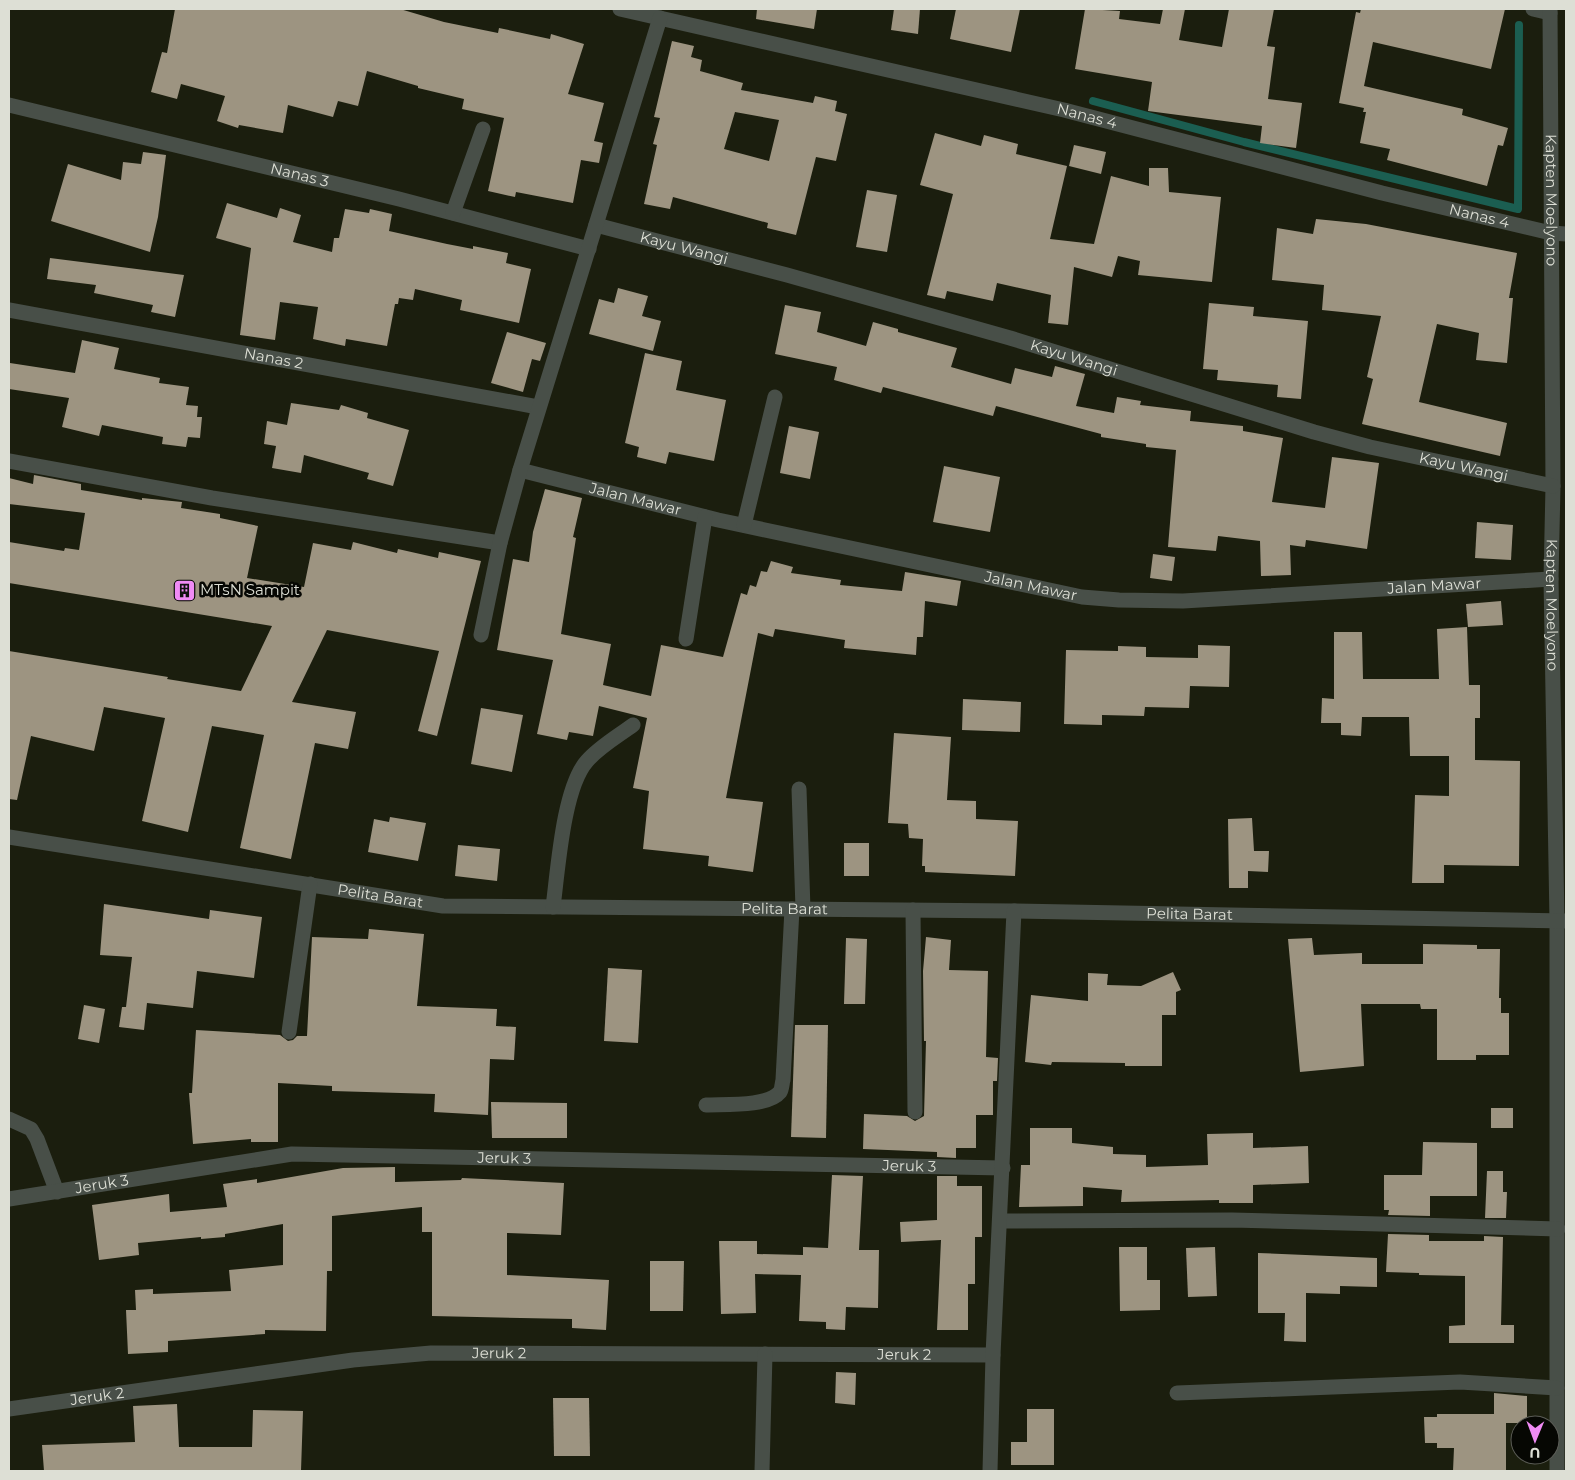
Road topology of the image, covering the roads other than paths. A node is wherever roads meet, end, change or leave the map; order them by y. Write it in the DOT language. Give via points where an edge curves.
graph roads {
  1 [pos="620,9"];
  2 [pos="1532,9"];
  3 [pos="1550,11"];
  4 [pos="660,18"];
  5 [pos="9,105"];
  6 [pos="483,129"];
  7 [pos="453,213"];
  8 [pos="596,224"];
  9 [pos="1551,233"];
  10 [pos="1566,234"];
  11 [pos="589,249"];
  12 [pos="9,310"];
  13 [pos="775,398"];
  14 [pos="538,407"];
  15 [pos="9,460"];
  16 [pos="520,470"];
  17 [pos="1553,486"];
  18 [pos="704,516"];
  19 [pos="744,525"];
  20 [pos="1559,530"];
  21 [pos="500,543"];
  22 [pos="1551,579"];
  23 [pos="481,635"];
  24 [pos="686,639"];
  25 [pos="633,725"];
  26 [pos="799,790"];
  27 [pos="9,837"];
  28 [pos="310,884"];
  29 [pos="553,907"];
  30 [pos="798,909"];
  31 [pos="913,910"];
  32 [pos="1014,911"];
  33 [pos="1562,921"];
  34 [pos="289,1032"];
  35 [pos="706,1105"];
  36 [pos="915,1112"];
  37 [pos="9,1119"];
  38 [pos="1003,1168"];
  39 [pos="57,1192"];
  40 [pos="9,1199"];
  41 [pos="1000,1221"];
  42 [pos="1558,1229"];
  43 [pos="1562,1352"];
  44 [pos="766,1354"];
  45 [pos="993,1356"];
  46 [pos="1557,1388"];
  47 [pos="1177,1393"];
  48 [pos="9,1409"];
  49 [pos="762,1471"];
  50 [pos="990,1471"];
  51 [pos="1557,1471"];
  1 -- 4 [label="street, Nanas 4"];
  2 -- 3 [label="street"];
  3 -- 9 [label="street, Kapten Moelyono"];
  4 -- 8 [label="street"];
  4 -- 9 [label="street, Nanas 4" via="1064,110 1382,193"];
  5 -- 7 [label="street, Nanas 3"];
  6 -- 7 [label="street"];
  7 -- 11 [label="street, Nanas 3"];
  8 -- 11 [label="street"];
  8 -- 17 [label="street, Kayu Wangi" via="1010,338 1314,432"];
  9 -- 10 [label="street, Nanas 4"];
  9 -- 17 [label="street, Kapten Moelyono"];
  11 -- 14 [label="street"];
  12 -- 14 [label="street, Nanas 2"];
  13 -- 19 [label="street"];
  14 -- 16 [label="street"];
  15 -- 21 [label="street" via="212,498"];
  16 -- 18 [label="street, Jalan Mawar"];
  16 -- 21 [label="street"];
  17 -- 20 [label="street, Kapten Moelyono"];
  18 -- 19 [label="street, Jalan Mawar"];
  18 -- 24 [label="street"];
  19 -- 22 [label="street, Jalan Mawar" via="1082,597 1119,600 1183,601"];
  20 -- 22 [label="street, Kapten Moelyono"];
  21 -- 23 [label="street"];
  22 -- 33 [label="street, Kapten Moelyono"];
  25 -- 29 [label="street" via="587,761 578,775 570,795"];
  26 -- 30 [label="street"];
  27 -- 28 [label="street, Pelita Barat"];
  28 -- 29 [label="street, Pelita Barat" via="443,906"];
  28 -- 34 [label="street"];
  29 -- 30 [label="street, Pelita Barat"];
  30 -- 31 [label="street, Pelita Barat"];
  30 -- 35 [label="street" via="780,1091 770,1100"];
  31 -- 32 [label="street, Pelita Barat"];
  31 -- 36 [label="street"];
  32 -- 33 [label="street, Pelita Barat"];
  32 -- 38 [label="street"];
  33 -- 42 [label="street, Kapten Moelyono"];
  37 -- 39 [label="street" via="31,1128"];
  38 -- 39 [label="street, Jeruk 3" via="292,1154"];
  38 -- 41 [label="street"];
  39 -- 40 [label="street, Jeruk 3"];
  41 -- 42 [label="street" via="1232,1220"];
  41 -- 45 [label="street"];
  42 -- 43 [label="street, Kapten Moelyono"];
  43 -- 46 [label="street, Kapten Moelyono"];
  44 -- 45 [label="street, Jeruk 2"];
  44 -- 48 [label="street, Jeruk 2" via="466,1352 391,1356"];
  44 -- 49 [label="street"];
  45 -- 50 [label="street"];
  46 -- 47 [label="street" via="1460,1382"];
  46 -- 51 [label="street, Kapten Moelyono"];
}
